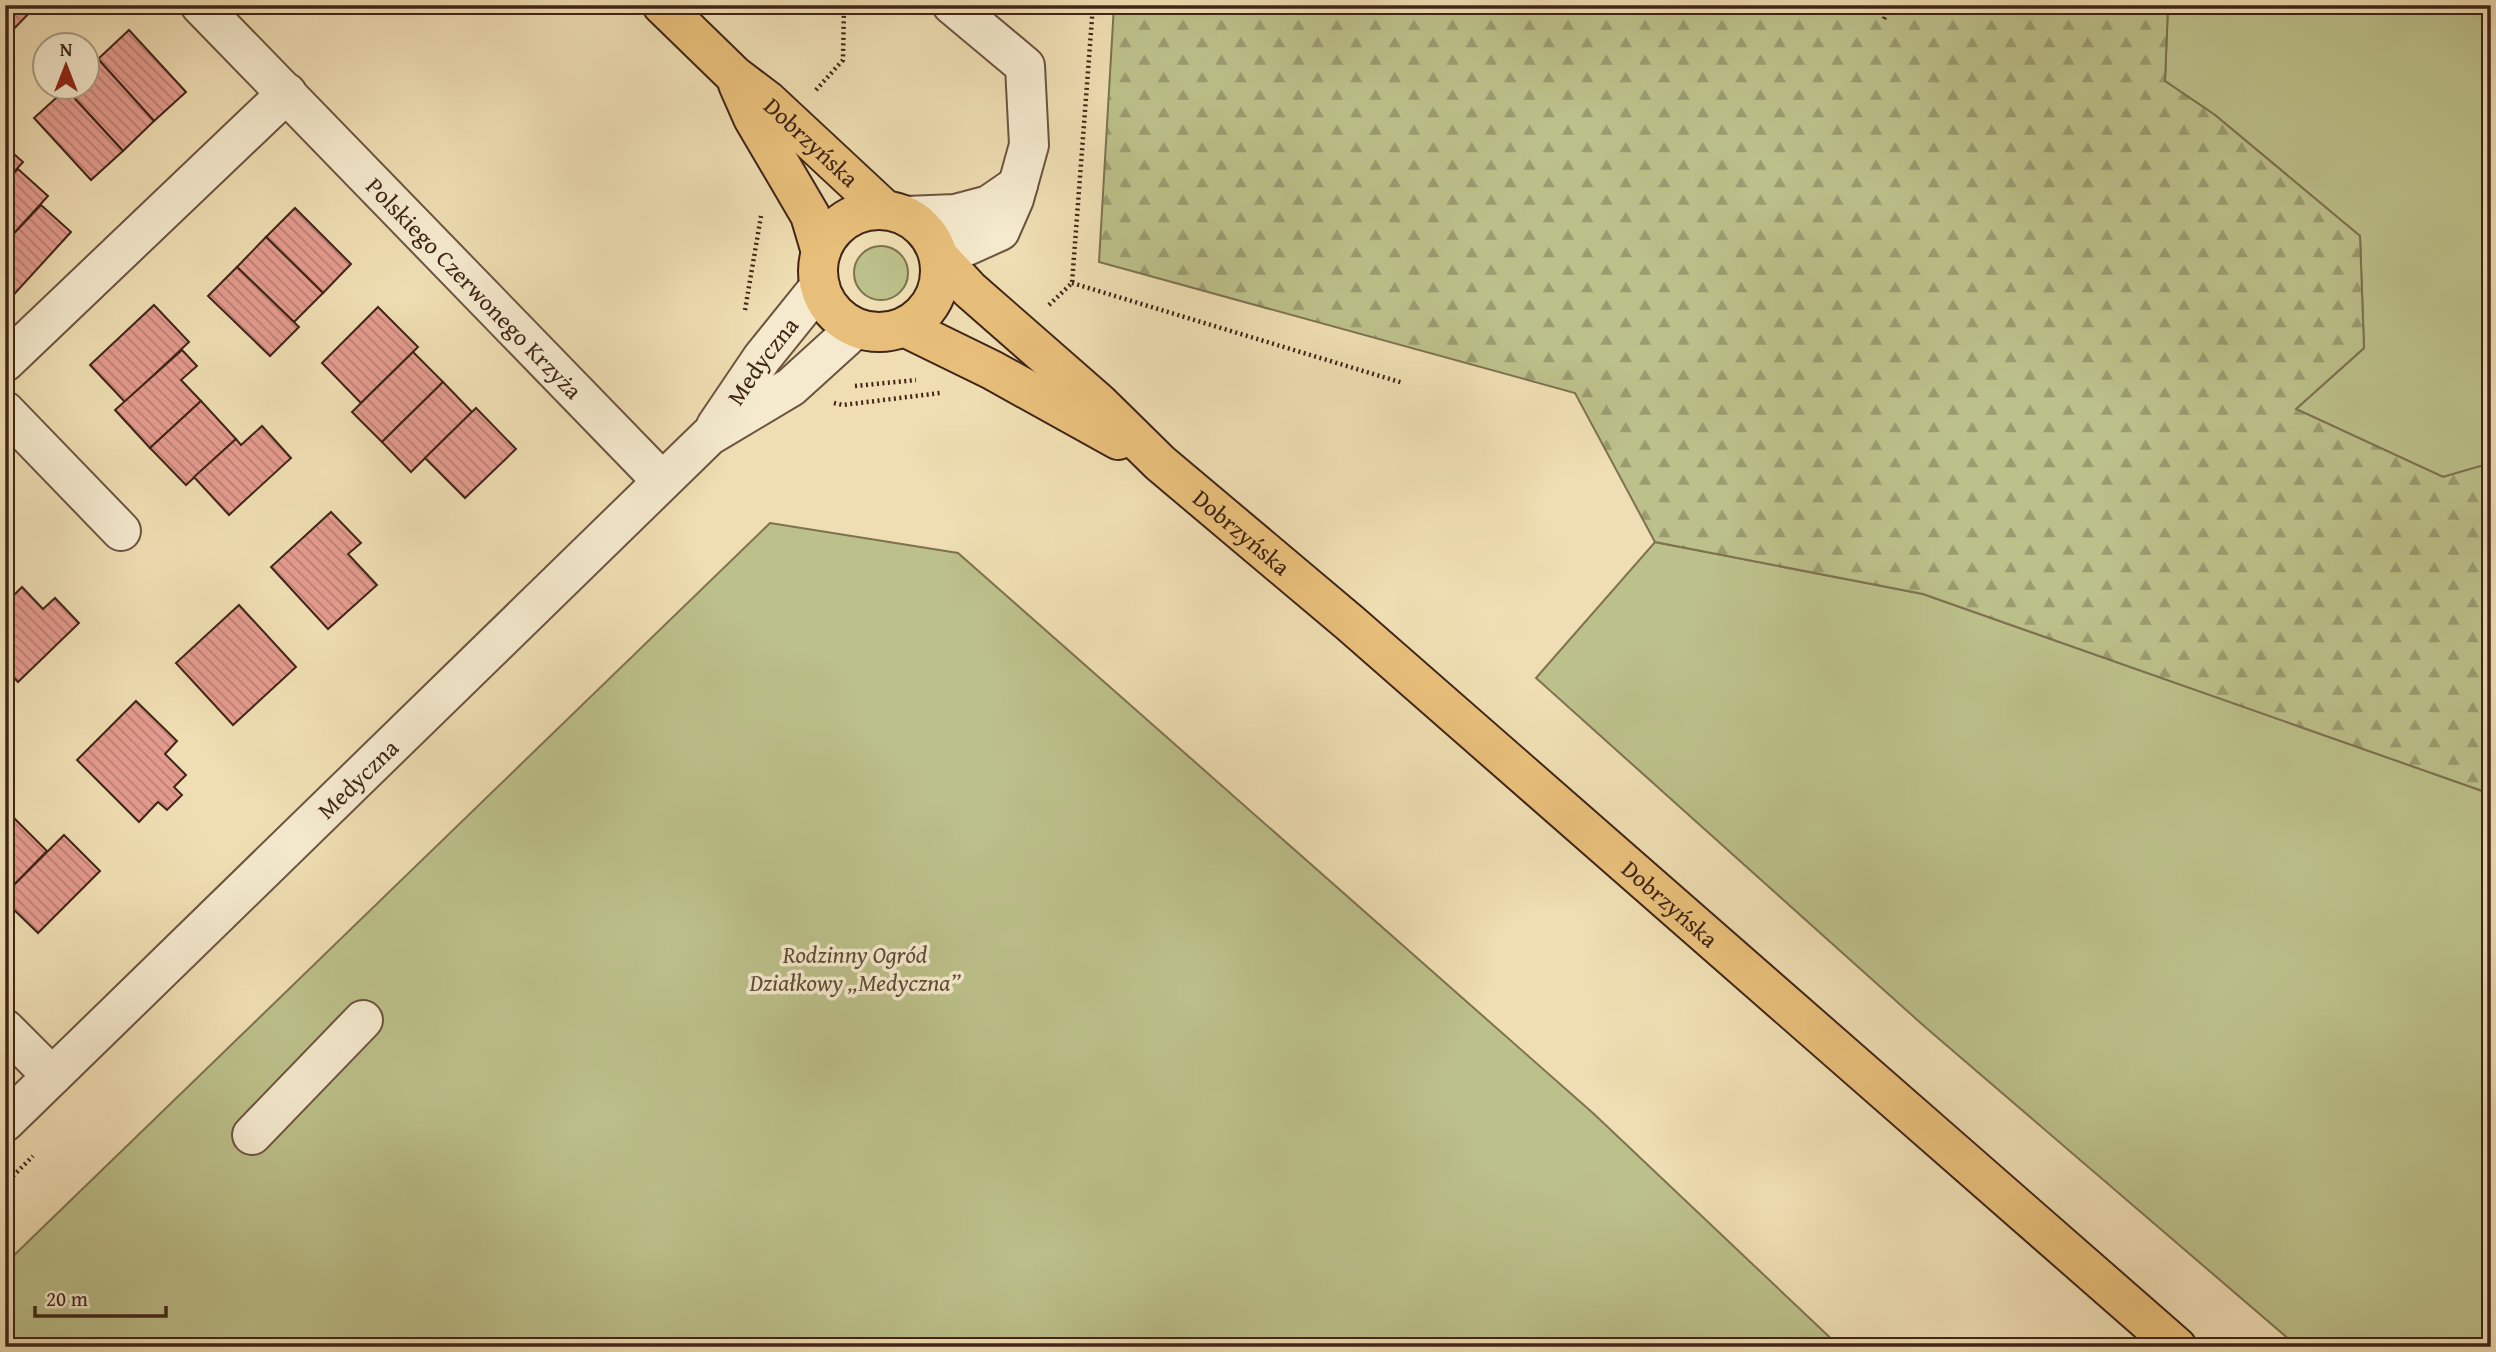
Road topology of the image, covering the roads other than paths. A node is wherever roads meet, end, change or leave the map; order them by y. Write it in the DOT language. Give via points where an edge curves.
graph roads {
  1 [pos="200,5"];
  2 [pos="952,5"];
  3 [pos="674,9"];
  4 [pos="735,76"];
  5 [pos="286,93"];
  6 [pos="1018,185"];
  7 [pos="896,213"];
  8 [pos="940,258"];
  9 [pos="821,269"];
  10 [pos="904,327"];
  11 [pos="856,328"];
  12 [pos="5,362"];
  13 [pos="5,411"];
  14 [pos="709,436"];
  15 [pos="1160,463"];
  16 [pos="662,481"];
  17 [pos="121,531"];
  18 [pos="363,1020"];
  19 [pos="5,1029"];
  20 [pos="52,1076"];
  21 [pos="5,1122"];
  22 [pos="252,1135"];
  23 [pos="2177,1347"];
  1 -- 5 [label="street, Polskiego Czerwonego Krzyża"];
  2 -- 6 [label="street" via="1025,66 1029,145"];
  3 -- 4 [label="main road, Dobrzyńska"];
  4 -- 7 [label="main road, Dobrzyńska"];
  4 -- 9 [label="main road, Dobrzyńska" via="753,118 810,215"];
  5 -- 12 [label="street"];
  5 -- 16 [label="street, Polskiego Czerwonego Krzyża"];
  6 -- 7 [label="street" via="989,205 955,214"];
  6 -- 8 [label="street" via="1000,231"];
  7 -- 8 [label="main road" via="924,229"];
  7 -- 9 [label="main road" via="865,212 846,220 831,234"];
  8 -- 10 [label="main road" via="934,299 922,315"];
  8 -- 15 [label="main road, Dobrzyńska"];
  9 -- 11 [label="main road" via="825,299"];
  9 -- 14 [label="street, Medyczna"];
  10 -- 11 [label="main road" via="889,331"];
  10 -- 15 [label="main road, Dobrzyńska"];
  11 -- 14 [label="street, Medyczna" via="812,384 791,387"];
  13 -- 17 [label="street"];
  14 -- 16 [label="street, Medyczna"];
  15 -- 23 [label="main road, Dobrzyńska" via="1350,622"];
  16 -- 20 [label="street, Medyczna"];
  18 -- 22 [label="street"];
  19 -- 20 [label="street"];
  20 -- 21 [label="street, Medyczna"];
}
